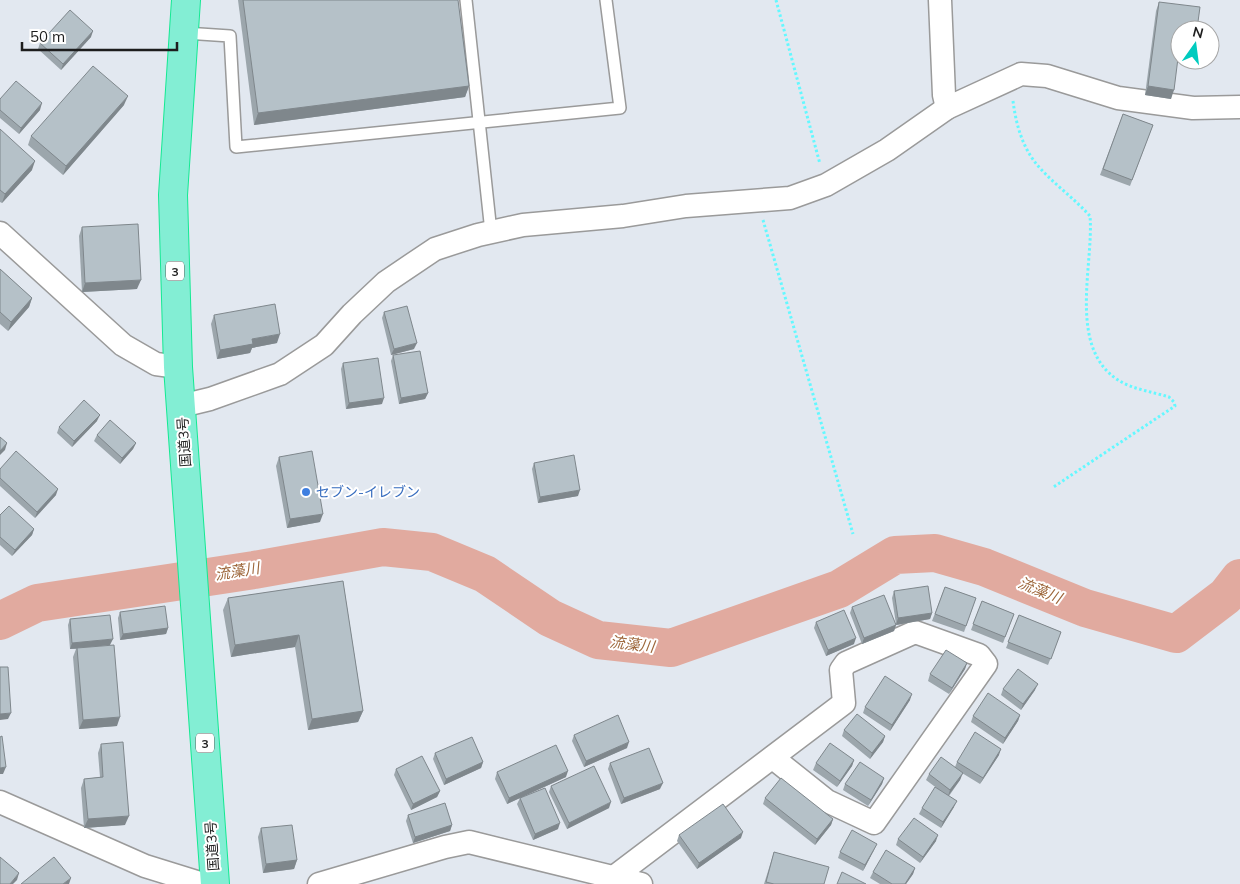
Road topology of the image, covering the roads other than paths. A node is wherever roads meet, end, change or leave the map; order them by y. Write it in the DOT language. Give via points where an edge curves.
graph roads {
  1 [pos="186,0"];
  2 [pos="466,0"];
  3 [pos="606,0"];
  4 [pos="940,0"];
  5 [pos="185,33"];
  6 [pos="1240,107"];
  7 [pos="947,108"];
  8 [pos="479,123"];
  9 [pos="491,232"];
  10 [pos="0,233"];
  11 [pos="178,367"];
  12 [pos="181,406"];
  13 [pos="773,758"];
  14 [pos="0,802"];
  15 [pos="614,877"];
  16 [pos="203,884"];
  17 [pos="215,884"];
  18 [pos="319,884"];
  19 [pos="641,884"];
  1 -- 5 [label="highway, 国道3号 / 3"];
  2 -- 8 [label="lane"];
  3 -- 8 [label="lane" via="620,108"];
  4 -- 7 [label="street"];
  5 -- 8 [label="lane" via="230,36 236,148"];
  5 -- 11 [label="highway, 国道3号 / 3" via="174,195"];
  6 -- 7 [label="street" via="1194,108 1118,98 1047,76 1021,74"];
  7 -- 9 [label="street" via="887,150 826,185 790,198 686,206 624,216 524,225"];
  8 -- 9 [label="lane"];
  9 -- 12 [label="street" via="435,249 394,276 324,345 280,374"];
  10 -- 11 [label="street" via="124,345 156,364"];
  11 -- 12 [label="highway, 国道3号 / 3"];
  12 -- 17 [label="highway, 国道3号 / 3"];
  13 -- 13 [label="street" via="844,703 841,670 846,663 915,632 979,654 986,664 874,823 827,800"];
  13 -- 15 [label="street"];
  14 -- 16 [label="street" via="144,866"];
  15 -- 18 [label="street" via="469,842"];
  15 -- 19 [label="street"];
}
